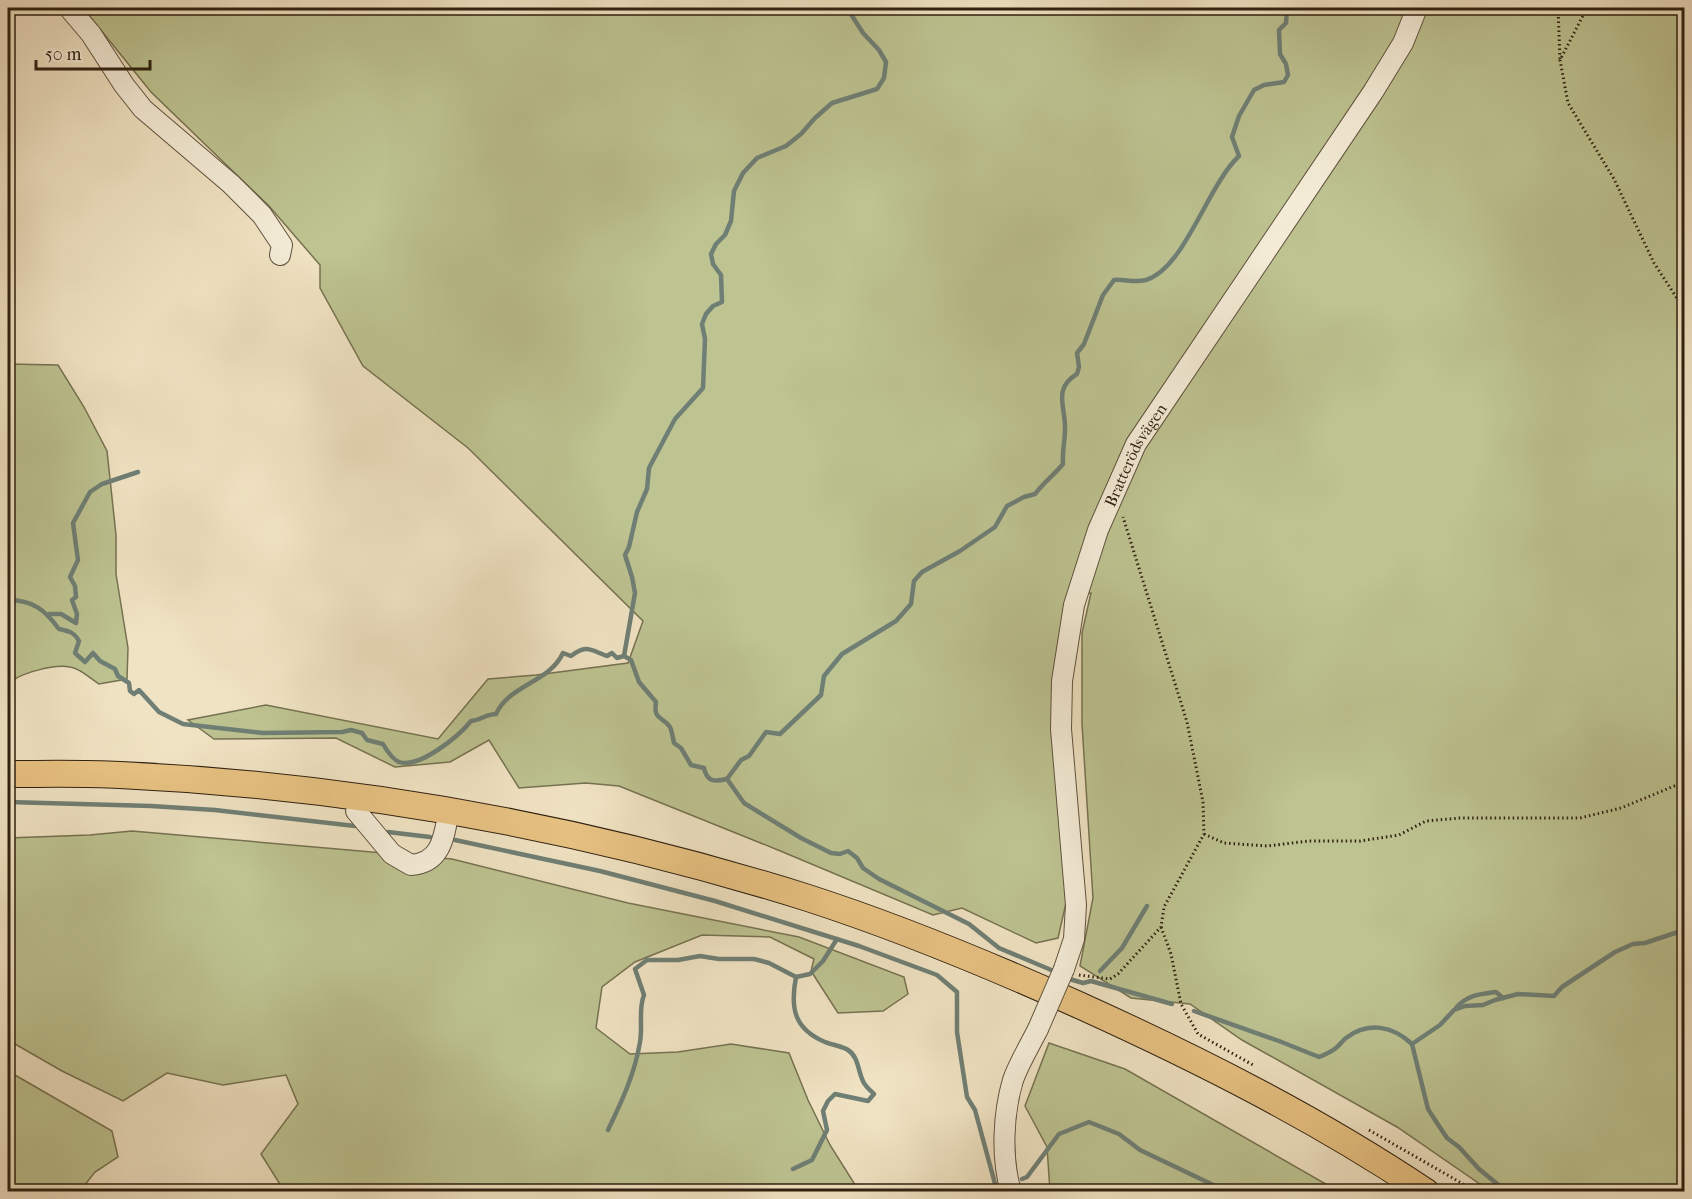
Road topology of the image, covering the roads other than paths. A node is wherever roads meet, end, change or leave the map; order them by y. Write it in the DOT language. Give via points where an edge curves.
graph roads {
  1 [pos="69,8"];
  2 [pos="1417,8"];
  3 [pos="280,255"];
  4 [pos="8,774"];
  5 [pos="8,789"];
  6 [pos="356,811"];
  7 [pos="448,818"];
  8 [pos="1011,1191"];
  9 [pos="1397,1191"];
  10 [pos="1426,1191"];
  1 -- 3 [label="street" via="143,109 262,215 282,244"];
  2 -- 8 [label="street, Bratterödsvägen, bridge" via="1403,43 1373,92 1136,444 1098,530 1074,605 1062,681 1061,729 1076,905 1074,939 1013,1079 1005,1123"];
  4 -- 7 [label="main road" via="118,775 220,782 358,796"];
  5 -- 6 [label="main road" via="175,793"];
  6 -- 7 [label="main road"];
  6 -- 7 [label="street" via="392,854 411,866 429,861 437,852"];
  7 -- 9 [label="main road" via="664,872 806,914 975,976 1154,1056 1247,1104"];
  7 -- 10 [label="main road" via="558,831 669,858 810,899 981,961 1244,1084"];
}
